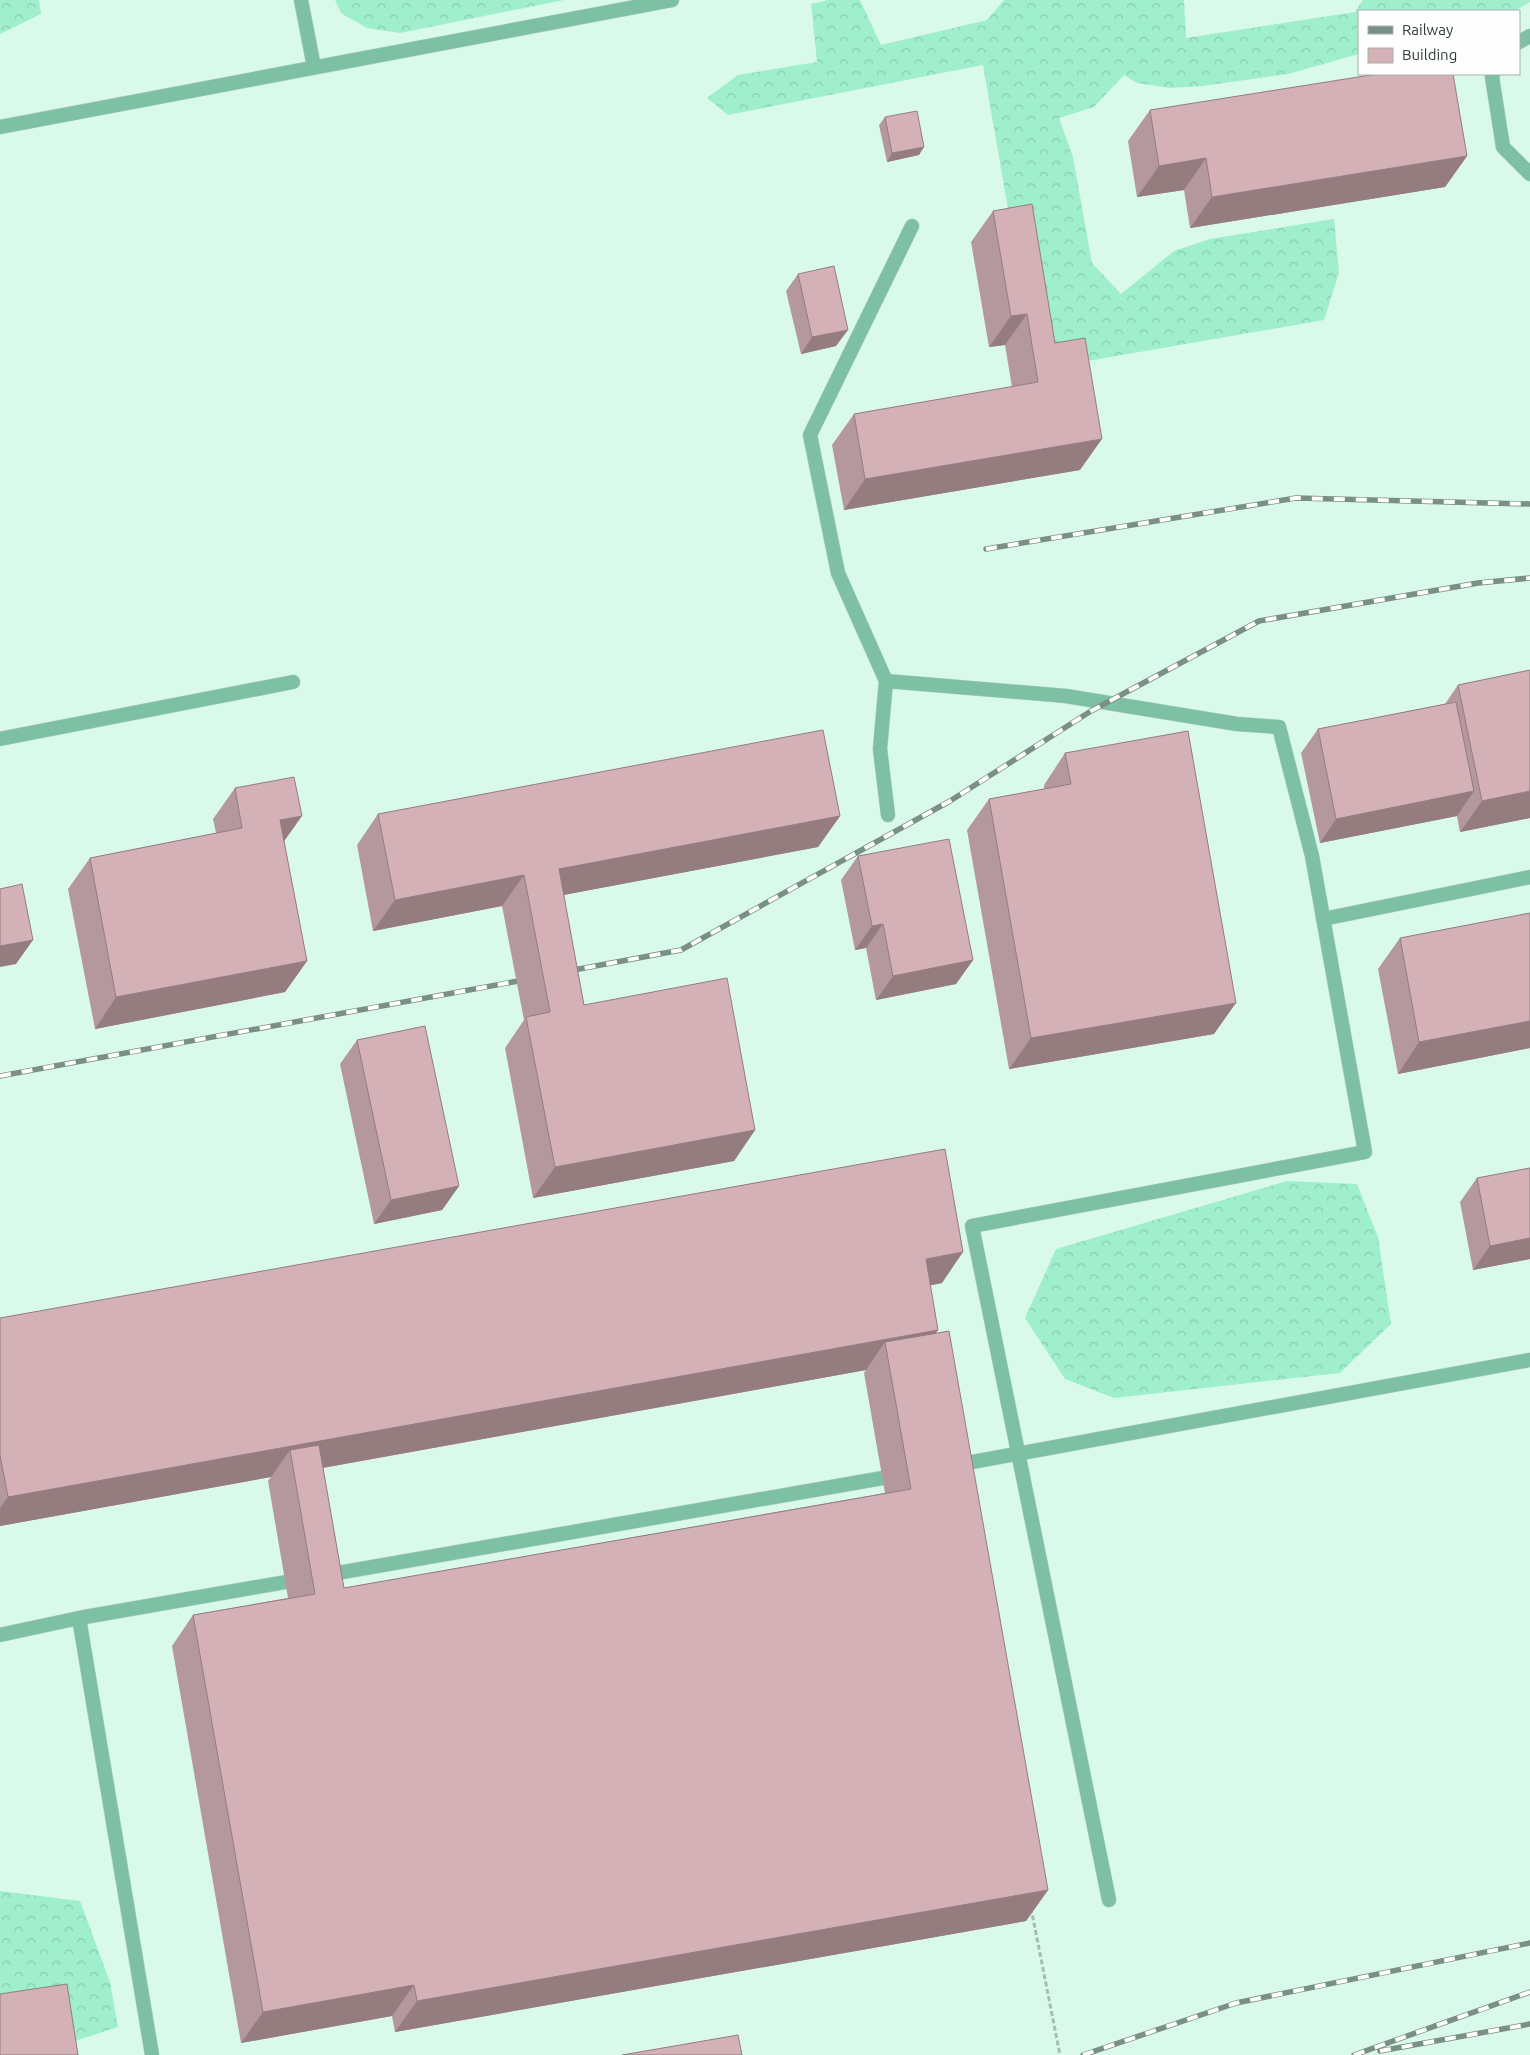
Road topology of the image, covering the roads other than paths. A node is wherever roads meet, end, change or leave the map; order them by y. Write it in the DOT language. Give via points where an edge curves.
graph roads {
  1 [pos="301,0"];
  2 [pos="672,0"];
  3 [pos="314,67"];
  4 [pos="1493,75"];
  5 [pos="0,127"];
  6 [pos="1530,174"];
  7 [pos="912,226"];
  8 [pos="886,681"];
  9 [pos="293,682"];
  10 [pos="0,739"];
  11 [pos="888,814"];
  12 [pos="1530,877"];
  13 [pos="1323,919"];
  14 [pos="1530,1360"];
  15 [pos="1018,1454"];
  16 [pos="940,1468"];
  17 [pos="910,1473"];
  18 [pos="79,1618"];
  19 [pos="0,1635"];
  20 [pos="1109,1900"];
  21 [pos="152,2055"];
  1 -- 3 [label="lane"];
  2 -- 3 [label="lane"];
  3 -- 5 [label="lane"];
  4 -- 6 [label="lane" via="1503,147"];
  7 -- 8 [label="lane" via="810,435 838,573"];
  8 -- 11 [label="lane" via="880,749"];
  8 -- 13 [label="lane" via="1066,696 1237,724 1279,727 1312,856"];
  9 -- 10 [label="lane"];
  12 -- 13 [label="lane"];
  13 -- 15 [label="lane" via="1365,1152 972,1226"];
  14 -- 15 [label="lane"];
  15 -- 16 [label="lane"];
  15 -- 20 [label="lane"];
  17 -- 18 [label="lane"];
  18 -- 19 [label="lane"];
  18 -- 21 [label="lane"];
}
